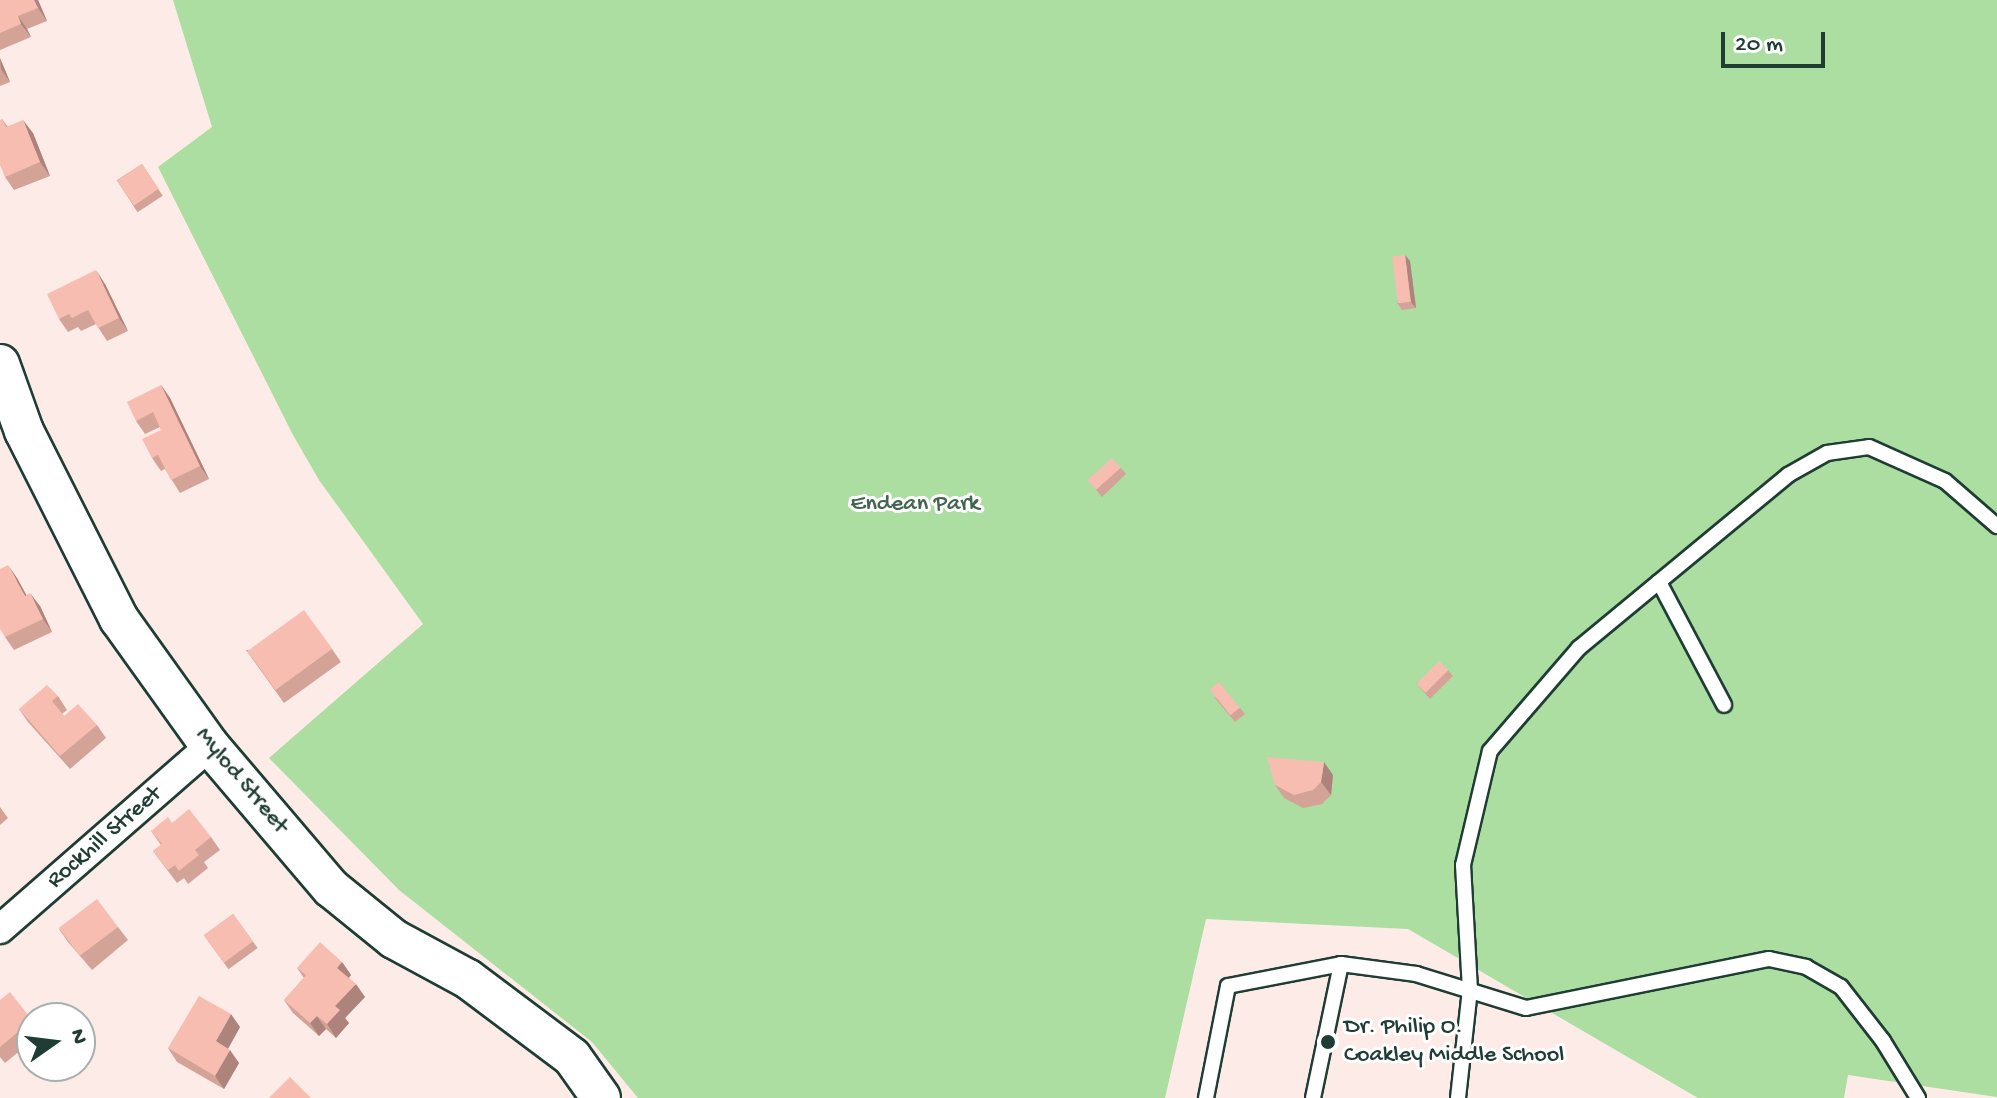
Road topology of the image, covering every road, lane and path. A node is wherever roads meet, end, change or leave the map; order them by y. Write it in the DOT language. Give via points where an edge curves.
graph roads {
  1 [pos="0,364"];
  2 [pos="1997,526"];
  3 [pos="1659,582"];
  4 [pos="1724,705"];
  5 [pos="210,746"];
  6 [pos="0,929"];
  7 [pos="1341,964"];
  8 [pos="1470,990"];
  9 [pos="601,1098"];
  10 [pos="1206,1098"];
  11 [pos="1313,1098"];
  12 [pos="1458,1098"];
  13 [pos="1918,1098"];
  1 -- 5 [label="street, Mylod Street" via="24,431 119,619"];
  2 -- 3 [label="lane" via="1945,481 1869,447 1827,453 1788,475"];
  3 -- 4 [label="lane"];
  3 -- 8 [label="lane" via="1579,648 1490,751 1463,865"];
  5 -- 6 [label="street, Rockhill Street"];
  5 -- 9 [label="street, Mylod Street" via="331,888 394,939 468,979 572,1057"];
  7 -- 8 [label="lane" via="1416,974"];
  7 -- 10 [label="lane" via="1228,986"];
  7 -- 11 [label="lane"];
  8 -- 12 [label="lane"];
  8 -- 13 [label="lane" via="1526,1008 1769,959 1806,967 1841,987"];
}
